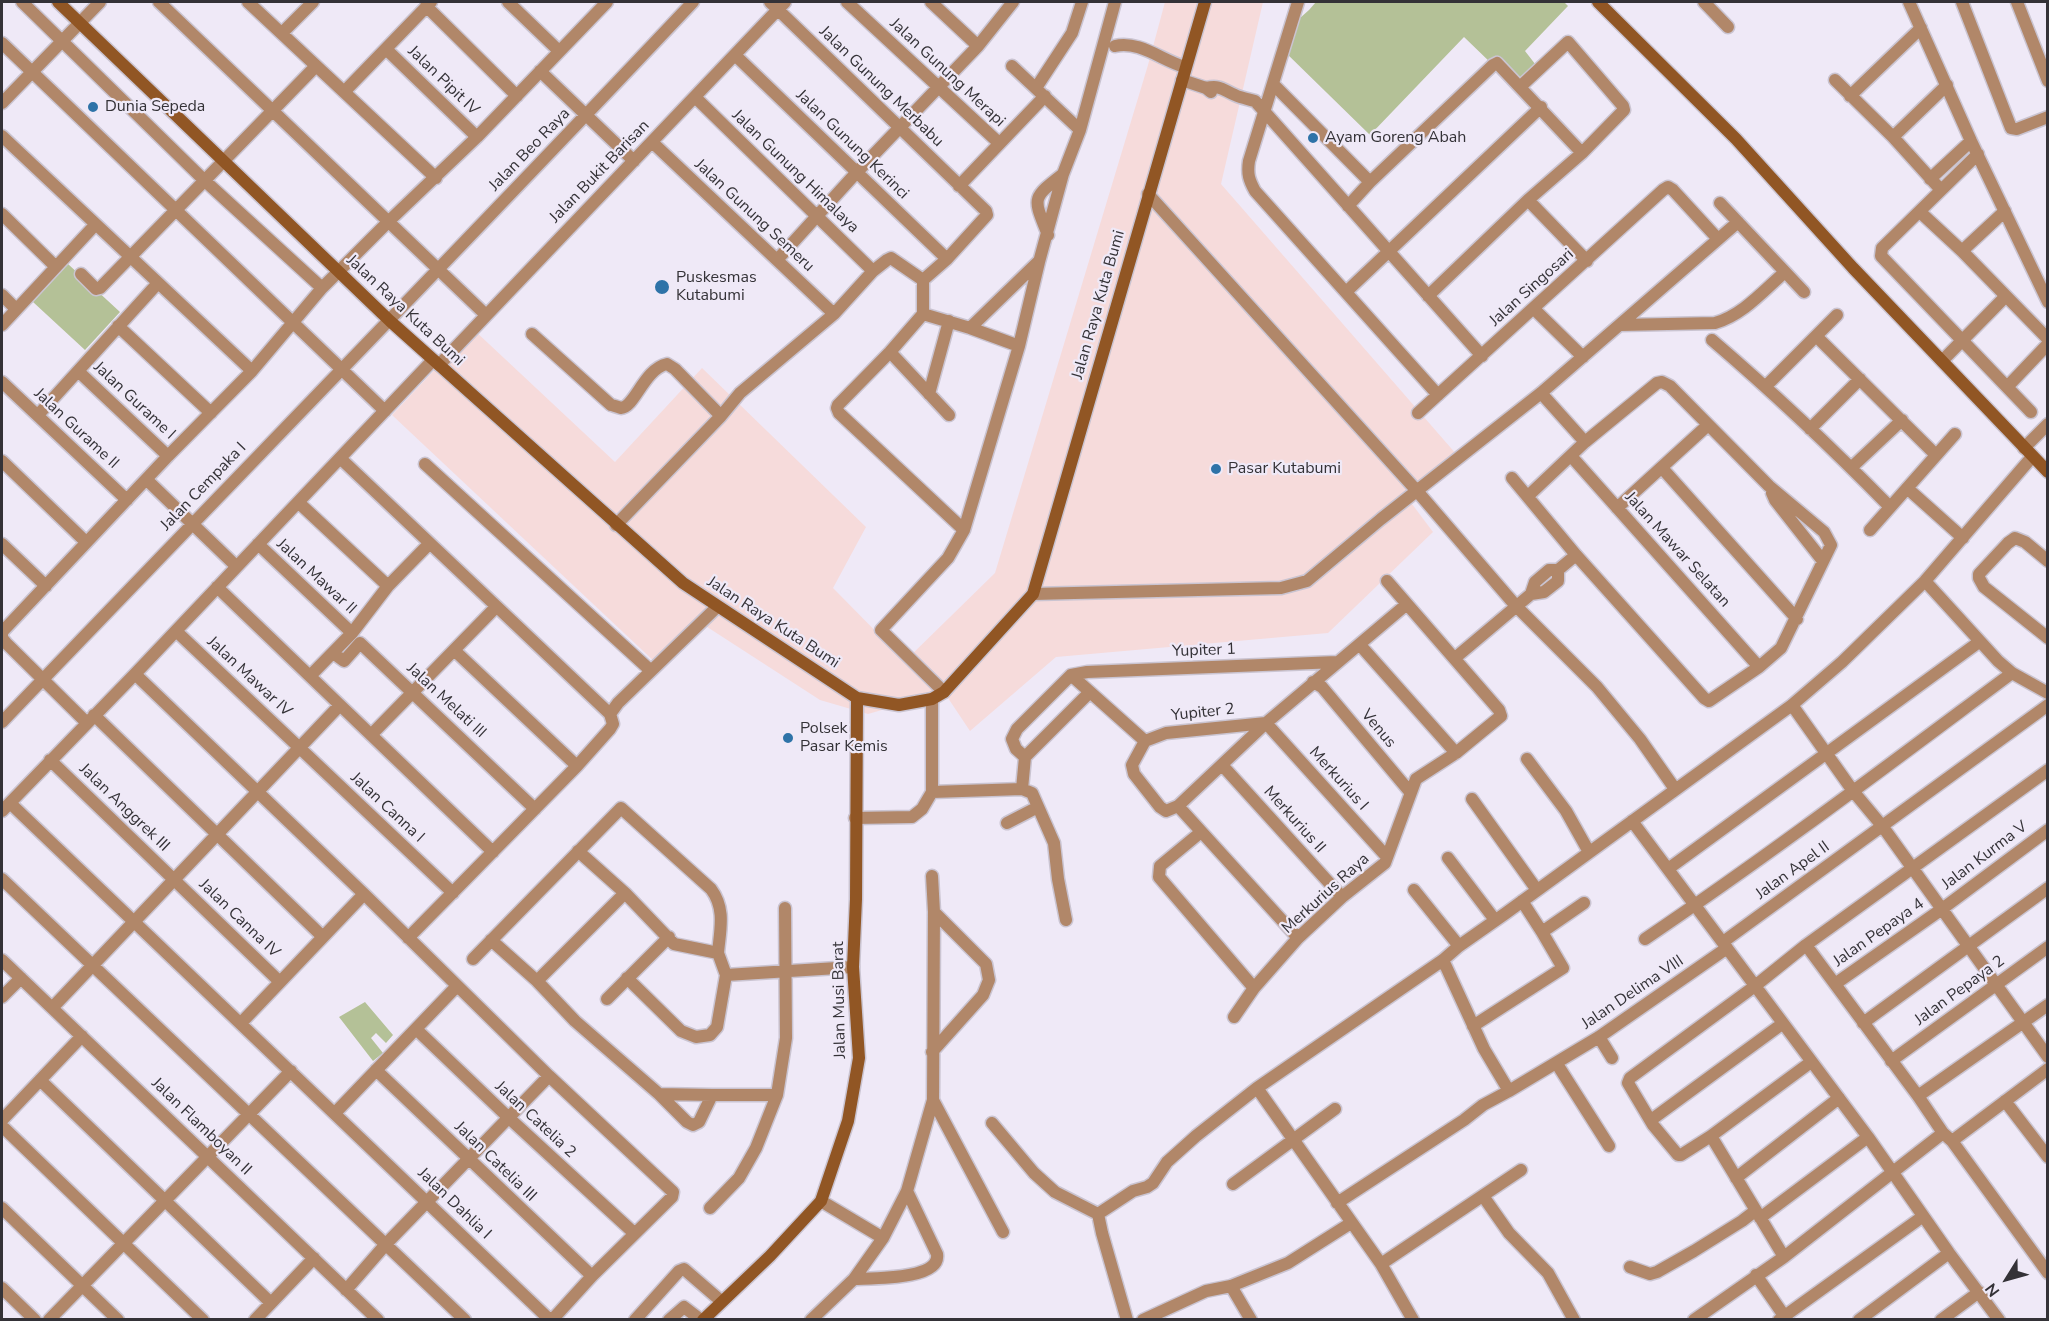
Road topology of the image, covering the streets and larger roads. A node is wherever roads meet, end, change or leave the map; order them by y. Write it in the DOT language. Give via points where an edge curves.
graph roads {
  1 [pos="22,2"];
  2 [pos="58,2"];
  3 [pos="100,2"];
  4 [pos="159,2"];
  5 [pos="248,2"];
  6 [pos="313,2"];
  7 [pos="508,2"];
  8 [pos="693,2"];
  9 [pos="847,2"];
  10 [pos="931,2"];
  11 [pos="1012,2"];
  12 [pos="1082,2"];
  13 [pos="1115,2"];
  14 [pos="1205,2"];
  15 [pos="1298,2"];
  16 [pos="1598,2"];
  17 [pos="1910,2"];
  18 [pos="1962,2"];
  19 [pos="2018,2"];
  20 [pos="1708,3"];
  21 [pos="425,4"];
  22 [pos="600,4"];
  23 [pos="777,4"];
  24 [pos="80,22"];
  25 [pos="1728,27"];
  26 [pos="1921,28"];
  27 [pos="282,33"];
  28 [pos="62,40"];
  29 [pos="2,43"];
  30 [pos="1110,44"];
  31 [pos="978,46"];
  32 [pos="386,49"];
  33 [pos="559,51"];
  34 [pos="735,55"];
  35 [pos="316,66"];
  36 [pos="1012,66"];
  37 [pos="540,71"];
  38 [pos="32,72"];
  39 [pos="1183,74"];
  40 [pos="1835,80"];
  41 [pos="2048,81"];
  42 [pos="1273,84"];
  43 [pos="1947,84"];
  44 [pos="1521,86"];
  45 [pos="938,88"];
  46 [pos="344,92"];
  47 [pos="1040,92"];
  48 [pos="518,96"];
  49 [pos="1851,96"];
  50 [pos="694,97"];
  51 [pos="2,104"];
  52 [pos="1540,107"];
  53 [pos="272,110"];
  54 [pos="1264,112"];
  55 [pos="586,115"];
  56 [pos="2048,117"];
  57 [pos="900,127"];
  58 [pos="1080,130"];
  59 [pos="2,136"];
  60 [pos="477,137"];
  61 [pos="1893,137"];
  62 [pos="1971,141"];
  63 [pos="652,142"];
  64 [pos="999,143"];
  65 [pos="1582,153"];
  66 [pos="1978,154"];
  67 [pos="222,160"];
  68 [pos="634,160"];
  69 [pos="857,172"];
  70 [pos="1063,174"];
  71 [pos="436,178"];
  72 [pos="1930,179"];
  73 [pos="204,180"];
  74 [pos="1370,182"];
  75 [pos="960,187"];
  76 [pos="1941,190"];
  77 [pos="1148,194"];
  78 [pos="1528,200"];
  79 [pos="1720,204"];
  80 [pos="1348,206"];
  81 [pos="176,210"];
  82 [pos="2005,211"];
  83 [pos="1920,212"];
  84 [pos="2,214"];
  85 [pos="817,216"];
  86 [pos="389,221"];
  87 [pos="1738,222"];
  88 [pos="94,225"];
  89 [pos="1048,235"];
  90 [pos="1718,239"];
  91 [pos="1962,251"];
  92 [pos="1389,252"];
  93 [pos="132,257"];
  94 [pos="947,259"];
  95 [pos="777,260"];
  96 [pos="1587,261"];
  97 [pos="1039,262"];
  98 [pos="56,267"];
  99 [pos="439,270"];
  100 [pos="873,271"];
  101 [pos="339,272"];
  102 [pos="1785,272"];
  103 [pos="81,274"];
  104 [pos="923,280"];
  105 [pos="158,283"];
  106 [pos="322,288"];
  107 [pos="1346,292"];
  108 [pos="1804,292"];
  109 [pos="2,295"];
  110 [pos="1428,296"];
  111 [pos="2005,297"];
  112 [pos="2048,302"];
  113 [pos="16,309"];
  114 [pos="1534,309"];
  115 [pos="834,314"];
  116 [pos="486,315"];
  117 [pos="923,315"];
  118 [pos="1837,315"];
  119 [pos="390,321"];
  120 [pos="949,321"];
  121 [pos="295,323"];
  122 [pos="2,325"];
  123 [pos="1620,325"];
  124 [pos="118,326"];
  125 [pos="970,328"];
  126 [pos="532,334"];
  127 [pos="1816,336"];
  128 [pos="2048,339"];
  129 [pos="1712,340"];
  130 [pos="1961,341"];
  131 [pos="2048,344"];
  132 [pos="1018,346"];
  133 [pos="890,352"];
  134 [pos="1482,356"];
  135 [pos="1583,357"];
  136 [pos="1944,359"];
  137 [pos="436,362"];
  138 [pos="342,370"];
  139 [pos="78,371"];
  140 [pos="252,371"];
  141 [pos="1860,379"];
  142 [pos="2,383"];
  143 [pos="1766,386"];
  144 [pos="2008,386"];
  145 [pos="1541,393"];
  146 [pos="929,394"];
  147 [pos="1438,395"];
  148 [pos="384,411"];
  149 [pos="2031,412"];
  150 [pos="1418,413"];
  151 [pos="38,414"];
  152 [pos="211,414"];
  153 [pos="949,415"];
  154 [pos="721,416"];
  155 [pos="1902,420"];
  156 [pos="1708,425"];
  157 [pos="2045,427"];
  158 [pos="1810,429"];
  159 [pos="1955,434"];
  160 [pos="1585,442"];
  161 [pos="2028,450"];
  162 [pos="1936,455"];
  163 [pos="168,456"];
  164 [pos="1570,456"];
  165 [pos="340,458"];
  166 [pos="2,461"];
  167 [pos="425,464"];
  168 [pos="1852,467"];
  169 [pos="1662,468"];
  170 [pos="2048,472"];
  171 [pos="1512,478"];
  172 [pos="147,480"];
  173 [pos="1769,486"];
  174 [pos="1907,488"];
  175 [pos="1417,491"];
  176 [pos="1528,496"];
  177 [pos="127,500"];
  178 [pos="298,502"];
  179 [pos="1890,507"];
  180 [pos="1617,508"];
  181 [pos="192,523"];
  182 [pos="616,525"];
  183 [pos="964,530"];
  184 [pos="1870,530"];
  185 [pos="1963,538"];
  186 [pos="87,542"];
  187 [pos="2,544"];
  188 [pos="258,544"];
  189 [pos="429,544"];
  190 [pos="1576,555"];
  191 [pos="1823,561"];
  192 [pos="2048,561"];
  193 [pos="236,566"];
  194 [pos="1387,581"];
  195 [pos="1925,581"];
  196 [pos="46,586"];
  197 [pos="388,586"];
  198 [pos="217,587"];
  199 [pos="1033,594"];
  200 [pos="1407,604"];
  201 [pos="1516,606"];
  202 [pos="496,607"];
  203 [pos="717,607"];
  204 [pos="1797,619"];
  205 [pos="2,631"];
  206 [pos="176,631"];
  207 [pos="352,633"];
  208 [pos="2048,638"];
  209 [pos="1979,642"];
  210 [pos="1360,645"];
  211 [pos="454,650"];
  212 [pos="333,652"];
  213 [pos="1455,658"];
  214 [pos="1337,662"];
  215 [pos="1759,667"];
  216 [pos="650,670"];
  217 [pos="2012,673"];
  218 [pos="135,674"];
  219 [pos="1071,675"];
  220 [pos="310,676"];
  221 [pos="43,678"];
  222 [pos="1317,685"];
  223 [pos="413,692"];
  224 [pos="944,692"];
  225 [pos="1089,693"];
  226 [pos="2048,693"];
  227 [pos="857,698"];
  228 [pos="932,699"];
  229 [pos="340,705"];
  230 [pos="1792,705"];
  231 [pos="2048,705"];
  232 [pos="610,714"];
  233 [pos="90,719"];
  234 [pos="2,722"];
  235 [pos="1266,723"];
  236 [pos="371,735"];
  237 [pos="1145,741"];
  238 [pos="299,747"];
  239 [pos="1825,752"];
  240 [pos="1456,753"];
  241 [pos="1025,758"];
  242 [pos="1527,759"];
  243 [pos="50,760"];
  244 [pos="1222,765"];
  245 [pos="577,766"];
  246 [pos="2048,770"];
  247 [pos="1022,789"];
  248 [pos="1675,789"];
  249 [pos="1853,791"];
  250 [pos="257,792"];
  251 [pos="932,792"];
  252 [pos="1410,792"];
  253 [pos="1472,799"];
  254 [pos="1178,806"];
  255 [pos="6,807"];
  256 [pos="1038,807"];
  257 [pos="535,809"];
  258 [pos="855,818"];
  259 [pos="1632,821"];
  260 [pos="1007,823"];
  261 [pos="1883,827"];
  262 [pos="2048,830"];
  263 [pos="1201,832"];
  264 [pos="217,835"];
  265 [pos="578,851"];
  266 [pos="493,852"];
  267 [pos="1590,852"];
  268 [pos="1387,857"];
  269 [pos="1448,858"];
  270 [pos="1912,868"];
  271 [pos="1668,869"];
  272 [pos="932,876"];
  273 [pos="2,879"];
  274 [pos="174,880"];
  275 [pos="2048,888"];
  276 [pos="1414,890"];
  277 [pos="1537,890"];
  278 [pos="453,893"];
  279 [pos="625,893"];
  280 [pos="364,894"];
  281 [pos="1342,897"];
  282 [pos="1521,901"];
  283 [pos="1584,903"];
  284 [pos="1695,905"];
  285 [pos="785,908"];
  286 [pos="1942,909"];
  287 [pos="934,912"];
  288 [pos="1066,920"];
  289 [pos="1495,920"];
  290 [pos="134,921"];
  291 [pos="1542,932"];
  292 [pos="323,937"];
  293 [pos="669,937"];
  294 [pos="408,938"];
  295 [pos="1298,938"];
  296 [pos="1645,939"];
  297 [pos="492,940"];
  298 [pos="1725,945"];
  299 [pos="1806,945"];
  300 [pos="1459,946"];
  301 [pos="1968,946"];
  302 [pos="2048,947"];
  303 [pos="718,953"];
  304 [pos="473,959"];
  305 [pos="2,960"];
  306 [pos="1443,960"];
  307 [pos="93,965"];
  308 [pos="853,967"];
  309 [pos="784,971"];
  310 [pos="726,975"];
  311 [pos="21,978"];
  312 [pos="627,978"];
  313 [pos="537,981"];
  314 [pos="280,982"];
  315 [pos="1834,984"];
  316 [pos="1995,985"];
  317 [pos="457,986"];
  318 [pos="1755,987"];
  319 [pos="1254,988"];
  320 [pos="2,997"];
  321 [pos="607,999"];
  322 [pos="2048,1005"];
  323 [pos="53,1007"];
  324 [pos="1234,1017"];
  325 [pos="241,1023"];
  326 [pos="1863,1023"];
  327 [pos="1782,1024"];
  328 [pos="2022,1024"];
  329 [pos="1473,1026"];
  330 [pos="416,1029"];
  331 [pos="82,1036"];
  332 [pos="1599,1037"];
  333 [pos="932,1052"];
  334 [pos="2048,1057"];
  335 [pos="1612,1058"];
  336 [pos="1891,1060"];
  337 [pos="1811,1062"];
  338 [pos="1557,1064"];
  339 [pos="2048,1069"];
  340 [pos="376,1070"];
  341 [pos="291,1071"];
  342 [pos="549,1076"];
  343 [pos="40,1080"];
  344 [pos="1257,1088"];
  345 [pos="1509,1091"];
  346 [pos="659,1094"];
  347 [pos="712,1095"];
  348 [pos="777,1095"];
  349 [pos="1918,1096"];
  350 [pos="1839,1098"];
  351 [pos="933,1100"];
  352 [pos="2005,1101"];
  353 [pos="1335,1110"];
  354 [pos="335,1113"];
  355 [pos="249,1114"];
  356 [pos="509,1118"];
  357 [pos="2,1120"];
  358 [pos="1651,1120"];
  359 [pos="992,1123"];
  360 [pos="2,1126"];
  361 [pos="1711,1136"];
  362 [pos="1868,1137"];
  363 [pos="1947,1137"];
  364 [pos="1294,1141"];
  365 [pos="1609,1146"];
  366 [pos="208,1157"];
  367 [pos="2048,1157"];
  368 [pos="469,1160"];
  369 [pos="1521,1170"];
  370 [pos="1892,1172"];
  371 [pos="1736,1178"];
  372 [pos="1233,1184"];
  373 [pos="907,1191"];
  374 [pos="1483,1196"];
  375 [pos="165,1201"];
  376 [pos="821,1201"];
  377 [pos="428,1203"];
  378 [pos="1337,1203"];
  379 [pos="2,1208"];
  380 [pos="710,1208"];
  381 [pos="1098,1214"];
  382 [pos="1758,1214"];
  383 [pos="1922,1217"];
  384 [pos="1351,1223"];
  385 [pos="1003,1232"];
  386 [pos="634,1233"];
  387 [pos="883,1238"];
  388 [pos="124,1244"];
  389 [pos="386,1244"];
  390 [pos="1949,1253"];
  391 [pos="1784,1257"];
  392 [pos="314,1258"];
  393 [pos="1381,1264"];
  394 [pos="1630,1267"];
  395 [pos="2048,1273"];
  396 [pos="1756,1275"];
  397 [pos="592,1276"];
  398 [pos="854,1279"];
  399 [pos="82,1284"];
  400 [pos="1231,1286"];
  401 [pos="2,1288"];
  402 [pos="346,1290"];
  403 [pos="1979,1292"];
  404 [pos="721,1301"];
  405 [pos="271,1303"];
  406 [pos="1783,1318"];
  407 [pos="377,1319"];
  408 [pos="35,1320"];
  409 [pos="49,1320"];
  410 [pos="118,1320"];
  411 [pos="203,1320"];
  412 [pos="255,1320"];
  413 [pos="465,1320"];
  414 [pos="551,1320"];
  415 [pos="635,1320"];
  416 [pos="669,1320"];
  417 [pos="702,1320"];
  418 [pos="811,1320"];
  419 [pos="1127,1320"];
  420 [pos="1143,1320"];
  421 [pos="1251,1320"];
  422 [pos="1413,1320"];
  423 [pos="1574,1320"];
  424 [pos="1694,1320"];
  425 [pos="1859,1320"];
  426 [pos="1941,1320"];
  427 [pos="1999,1320"];
  1 -- 28 [label="street"];
  2 -- 24 [label="street, Jalan Raya Kuta Bumi"];
  3 -- 24 [label="street"];
  4 -- 53 [label="street"];
  5 -- 27 [label="street"];
  6 -- 27 [label="street"];
  7 -- 33 [label="street"];
  8 -- 55 [label="street, Jalan Beo Raya"];
  9 -- 45 [label="street, Jalan Gunung Merapi"];
  10 -- 31 [label="street"];
  11 -- 31 [label="street"];
  12 -- 47 [label="street" via="1072,33"];
  13 -- 30 [label="street"];
  14 -- 39 [label="street, Jalan Raya Kuta Bumi"];
  15 -- 42 [label="street"];
  16 -- 136 [label="street" via="1736,139 1853,268"];
  17 -- 26 [label="street"];
  18 -- 56 [label="street" via="2011,128"];
  19 -- 41 [label="street"];
  20 -- 25 [label="street"];
  21 -- 32 [label="street"];
  21 -- 48 [label="street"];
  22 -- 33 [label="street"];
  23 -- 34 [label="street, Jalan Bukit Barisan"];
  23 -- 57 [label="street, Jalan Gunung Merbabu"];
  24 -- 28 [label="street"];
  24 -- 67 [label="street, Jalan Raya Kuta Bumi"];
  26 -- 43 [label="street"];
  26 -- 49 [label="street"];
  27 -- 35 [label="street"];
  28 -- 38 [label="street"];
  28 -- 73 [label="street"];
  29 -- 38 [label="street"];
  30 -- 39 [label="street" via="1159,65 1171,64"];
  30 -- 58 [label="street"];
  31 -- 45 [label="street"];
  32 -- 46 [label="street"];
  32 -- 60 [label="street, Jalan Pipit IV"];
  33 -- 37 [label="street"];
  34 -- 50 [label="street, Jalan Bukit Barisan"];
  34 -- 69 [label="street, Jalan Gunung Kerinci"];
  35 -- 46 [label="street"];
  35 -- 53 [label="street"];
  36 -- 47 [label="street"];
  37 -- 48 [label="street"];
  37 -- 55 [label="street"];
  38 -- 51 [label="street"];
  38 -- 81 [label="street"];
  39 -- 54 [label="street" via="1206,88 1226,89 1255,102"];
  39 -- 77 [label="street, Jalan Raya Kuta Bumi"];
  40 -- 49 [label="street"];
  42 -- 54 [label="street"];
  42 -- 74 [label="street"];
  43 -- 61 [label="street"];
  43 -- 62 [label="street"];
  44 -- 52 [label="street"];
  44 -- 65 [label="street" via="1565,43 1570,43 1623,106 1623,113"];
  44 -- 74 [label="street" via="1500,65 1493,65"];
  45 -- 57 [label="street"];
  45 -- 64 [label="street, Jalan Gunung Merapi"];
  46 -- 71 [label="street"];
  47 -- 58 [label="street"];
  47 -- 64 [label="street"];
  48 -- 60 [label="street"];
  49 -- 61 [label="street"];
  50 -- 63 [label="street, Jalan Bukit Barisan"];
  50 -- 85 [label="street, Jalan Gunung Himalaya"];
  52 -- 65 [label="street"];
  52 -- 92 [label="street"];
  53 -- 67 [label="street"];
  53 -- 86 [label="street"];
  54 -- 80 [label="street"];
  54 -- 107 [label="street" via="1249,162 1249,180"];
  55 -- 68 [label="street"];
  55 -- 99 [label="street, Jalan Beo Raya"];
  57 -- 69 [label="street"];
  57 -- 75 [label="street, Jalan Gunung Merbabu"];
  58 -- 70 [label="street"];
  59 -- 88 [label="street"];
  60 -- 71 [label="street"];
  61 -- 72 [label="street"];
  62 -- 66 [label="street"];
  62 -- 72 [label="street"];
  63 -- 68 [label="street, Jalan Bukit Barisan"];
  63 -- 95 [label="street, Jalan Gunung Semeru"];
  64 -- 75 [label="street"];
  65 -- 78 [label="street"];
  66 -- 76 [label="street"];
  66 -- 82 [label="street"];
  67 -- 73 [label="street"];
  67 -- 101 [label="street, Jalan Raya Kuta Bumi"];
  68 -- 116 [label="street, Jalan Bukit Barisan"];
  69 -- 85 [label="street"];
  69 -- 94 [label="street, Jalan Gunung Kerinci"];
  70 -- 89 [label="street"];
  70 -- 89 [label="street" via="1037,198"];
  71 -- 86 [label="street"];
  72 -- 76 [label="street"];
  73 -- 81 [label="street"];
  73 -- 106 [label="street"];
  74 -- 80 [label="street"];
  75 -- 94 [label="street, Jalan Gunung Merbabu" via="987,215"];
  76 -- 83 [label="street"];
  77 -- 175 [label="street"];
  77 -- 199 [label="street, Jalan Raya Kuta Bumi"];
  78 -- 96 [label="street"];
  78 -- 110 [label="street"];
  79 -- 87 [label="street"];
  80 -- 92 [label="street"];
  81 -- 93 [label="street"];
  81 -- 121 [label="street"];
  82 -- 91 [label="street"];
  82 -- 112 [label="street"];
  83 -- 91 [label="street"];
  83 -- 130 [label="street" via="1882,248 1881,256"];
  84 -- 98 [label="street"];
  85 -- 95 [label="street"];
  85 -- 100 [label="street, Jalan Gunung Himalaya"];
  86 -- 99 [label="street"];
  86 -- 101 [label="street"];
  87 -- 90 [label="street"];
  87 -- 102 [label="street"];
  88 -- 93 [label="street"];
  88 -- 98 [label="street"];
  89 -- 97 [label="street"];
  90 -- 96 [label="street, Jalan Singosari" via="1668,187"];
  90 -- 123 [label="street"];
  91 -- 111 [label="street"];
  92 -- 107 [label="street"];
  92 -- 110 [label="street"];
  93 -- 103 [label="street" via="99,289"];
  93 -- 105 [label="street"];
  94 -- 104 [label="street"];
  95 -- 115 [label="street, Jalan Gunung Semeru"];
  96 -- 114 [label="street, Jalan Singosari"];
  97 -- 125 [label="street"];
  97 -- 132 [label="street"];
  98 -- 113 [label="street"];
  99 -- 116 [label="street"];
  99 -- 119 [label="street, Jalan Beo Raya"];
  100 -- 104 [label="street" via="891,258"];
  100 -- 115 [label="street"];
  101 -- 106 [label="street"];
  101 -- 119 [label="street, Jalan Raya Kuta Bumi"];
  102 -- 108 [label="street"];
  102 -- 123 [label="street" via="1728,319 1715,323"];
  104 -- 117 [label="street"];
  105 -- 124 [label="street"];
  105 -- 140 [label="street"];
  106 -- 121 [label="street"];
  107 -- 147 [label="street"];
  109 -- 113 [label="street"];
  110 -- 134 [label="street"];
  111 -- 128 [label="street"];
  111 -- 130 [label="street"];
  113 -- 122 [label="street"];
  114 -- 134 [label="street, Jalan Singosari"];
  114 -- 135 [label="street"];
  115 -- 154 [label="street" via="740,393"];
  116 -- 137 [label="street, Jalan Bukit Barisan"];
  117 -- 120 [label="street"];
  117 -- 133 [label="street"];
  118 -- 127 [label="street"];
  119 -- 137 [label="street, Jalan Raya Kuta Bumi"];
  119 -- 138 [label="street, Jalan Cempaka I"];
  120 -- 125 [label="street"];
  120 -- 146 [label="street"];
  121 -- 138 [label="street"];
  121 -- 140 [label="street"];
  123 -- 135 [label="street"];
  124 -- 139 [label="street"];
  124 -- 152 [label="street"];
  125 -- 132 [label="street"];
  126 -- 154 [label="street" via="612,405 625,407 650,373 667,364"];
  127 -- 141 [label="street"];
  127 -- 143 [label="street"];
  129 -- 143 [label="street"];
  130 -- 136 [label="street"];
  130 -- 144 [label="street"];
  131 -- 144 [label="street"];
  132 -- 183 [label="street"];
  133 -- 146 [label="street"];
  133 -- 183 [label="street" via="837,408"];
  134 -- 147 [label="street, Jalan Singosari"];
  135 -- 145 [label="street"];
  136 -- 161 [label="street"];
  137 -- 148 [label="street, Jalan Bukit Barisan"];
  137 -- 182 [label="street, Jalan Raya Kuta Bumi"];
  138 -- 148 [label="street"];
  138 -- 181 [label="street, Jalan Cempaka I"];
  139 -- 151 [label="street"];
  139 -- 163 [label="street, Jalan Gurame I"];
  140 -- 152 [label="street"];
  141 -- 155 [label="street"];
  141 -- 158 [label="street"];
  142 -- 151 [label="street, Jalan Gurame II"];
  143 -- 158 [label="street"];
  144 -- 149 [label="street"];
  145 -- 160 [label="street"];
  145 -- 175 [label="street"];
  146 -- 153 [label="street"];
  147 -- 150 [label="street, Jalan Singosari"];
  148 -- 165 [label="street, Jalan Bukit Barisan"];
  151 -- 177 [label="street, Jalan Gurame II"];
  152 -- 163 [label="street"];
  154 -- 182 [label="street"];
  155 -- 162 [label="street"];
  155 -- 168 [label="street"];
  156 -- 160 [label="street" via="1662,382"];
  156 -- 169 [label="street"];
  156 -- 173 [label="street"];
  157 -- 161 [label="street"];
  158 -- 168 [label="street"];
  159 -- 162 [label="street"];
  160 -- 164 [label="street"];
  161 -- 170 [label="street"];
  161 -- 185 [label="street"];
  162 -- 174 [label="street"];
  163 -- 172 [label="street"];
  164 -- 176 [label="street"];
  164 -- 180 [label="street, Jalan Mawar Selatan"];
  165 -- 178 [label="street, Jalan Bukit Barisan"];
  165 -- 189 [label="street"];
  166 -- 186 [label="street"];
  167 -- 216 [label="street"];
  168 -- 179 [label="street"];
  169 -- 180 [label="street"];
  169 -- 204 [label="street"];
  171 -- 176 [label="street"];
  172 -- 177 [label="street"];
  172 -- 181 [label="street"];
  173 -- 191 [label="street"];
  173 -- 191 [label="street" via="1824,532 1831,545"];
  174 -- 179 [label="street"];
  174 -- 185 [label="street"];
  175 -- 199 [label="street" via="1307,581 1281,588"];
  175 -- 201 [label="street"];
  176 -- 190 [label="street"];
  177 -- 186 [label="street"];
  178 -- 188 [label="street, Jalan Bukit Barisan"];
  178 -- 197 [label="street"];
  179 -- 184 [label="street"];
  180 -- 215 [label="street, Jalan Mawar Selatan"];
  181 -- 193 [label="street"];
  181 -- 221 [label="street, Jalan Cempaka I"];
  182 -- 203 [label="street, Jalan Raya Kuta Bumi"];
  183 -- 224 [label="street" via="948,558 881,630"];
  185 -- 195 [label="street"];
  186 -- 196 [label="street"];
  187 -- 196 [label="street"];
  188 -- 193 [label="street, Jalan Bukit Barisan"];
  188 -- 207 [label="street, Jalan Mawar II"];
  189 -- 197 [label="street"];
  189 -- 202 [label="street"];
  190 -- 201 [label="street" via="1558,570 1558,581"];
  190 -- 215 [label="street" via="1704,698 1714,698"];
  191 -- 204 [label="street"];
  192 -- 208 [label="street" via="2015,538 1978,574 1984,587"];
  193 -- 198 [label="street, Jalan Bukit Barisan"];
  194 -- 200 [label="street"];
  195 -- 209 [label="street"];
  195 -- 230 [label="street"];
  196 -- 205 [label="street"];
  197 -- 207 [label="street"];
  198 -- 206 [label="street, Jalan Bukit Barisan"];
  198 -- 220 [label="street"];
  199 -- 224 [label="street, Jalan Raya Kuta Bumi"];
  200 -- 210 [label="street"];
  200 -- 213 [label="street"];
  201 -- 213 [label="street"];
  201 -- 248 [label="street" via="1597,687"];
  202 -- 211 [label="street"];
  202 -- 232 [label="street"];
  203 -- 216 [label="street"];
  203 -- 227 [label="street, Jalan Raya Kuta Bumi"];
  204 -- 215 [label="street" via="1781,648"];
  205 -- 221 [label="street" via="6,643"];
  206 -- 218 [label="street, Jalan Bukit Barisan"];
  206 -- 238 [label="street, Jalan Mawar IV"];
  207 -- 212 [label="street"];
  209 -- 217 [label="street"];
  209 -- 239 [label="street"];
  210 -- 214 [label="street"];
  210 -- 240 [label="street"];
  211 -- 223 [label="street"];
  211 -- 245 [label="street"];
  212 -- 220 [label="street"];
  212 -- 223 [label="street, Jalan Melati III" via="344,662 360,643"];
  213 -- 240 [label="street, Merkurius Raya" via="1501,716"];
  214 -- 219 [label="street, Yupiter 1"];
  214 -- 222 [label="street"];
  216 -- 232 [label="street"];
  217 -- 226 [label="street"];
  217 -- 249 [label="street"];
  218 -- 233 [label="street, Jalan Bukit Barisan"];
  218 -- 250 [label="street"];
  219 -- 225 [label="street"];
  219 -- 241 [label="street" via="1017,729 1012,739"];
  220 -- 229 [label="street"];
  221 -- 233 [label="street"];
  221 -- 234 [label="street, Jalan Cempaka I"];
  222 -- 235 [label="street"];
  222 -- 252 [label="street, Venus"];
  223 -- 236 [label="street"];
  223 -- 257 [label="street, Jalan Melati III"];
  224 -- 228 [label="street, Jalan Raya Kuta Bumi"];
  225 -- 237 [label="street"];
  225 -- 241 [label="street"];
  227 -- 228 [label="street, Jalan Raya Kuta Bumi" via="899,705"];
  227 -- 258 [label="street, Jalan Musi Barat"];
  228 -- 251 [label="street"];
  229 -- 236 [label="street"];
  229 -- 238 [label="street"];
  230 -- 239 [label="street"];
  230 -- 248 [label="street"];
  231 -- 261 [label="street, Jalan Apel II"];
  232 -- 245 [label="street" via="610,729"];
  233 -- 243 [label="street, Jalan Bukit Barisan"];
  233 -- 264 [label="street"];
  235 -- 237 [label="street, Yupiter 2" via="1166,733"];
  235 -- 244 [label="street"];
  235 -- 268 [label="street, Merkurius I"];
  236 -- 266 [label="street"];
  237 -- 254 [label="street" via="1132,765 1134,774 1160,807 1166,811"];
  238 -- 250 [label="street"];
  238 -- 278 [label="street, Jalan Canna I"];
  239 -- 249 [label="street"];
  239 -- 271 [label="street"];
  240 -- 252 [label="street, Merkurius Raya" via="1416,779"];
  241 -- 247 [label="street"];
  242 -- 267 [label="street" via="1566,811"];
  243 -- 255 [label="street, Jalan Bukit Barisan"];
  243 -- 274 [label="street, Jalan Anggrek III"];
  244 -- 254 [label="street"];
  244 -- 281 [label="street, Merkurius II"];
  245 -- 257 [label="street"];
  246 -- 270 [label="street"];
  247 -- 251 [label="street"];
  247 -- 256 [label="street" via="1032,793"];
  248 -- 259 [label="street"];
  249 -- 261 [label="street"];
  249 -- 284 [label="street"];
  250 -- 264 [label="street"];
  250 -- 280 [label="street"];
  251 -- 258 [label="street" via="912,817"];
  252 -- 268 [label="street, Merkurius Raya"];
  253 -- 277 [label="street"];
  254 -- 263 [label="street"];
  255 -- 290 [label="street, Jalan Dahlia I"];
  256 -- 260 [label="street"];
  256 -- 288 [label="street" via="1054,843"];
  257 -- 266 [label="street"];
  258 -- 308 [label="street, Jalan Musi Barat"];
  259 -- 267 [label="street"];
  259 -- 271 [label="street"];
  261 -- 270 [label="street"];
  261 -- 298 [label="street, Jalan Apel II"];
  262 -- 286 [label="street, Jalan Kurma V"];
  263 -- 295 [label="street"];
  263 -- 319 [label="street" via="1160,866 1159,877"];
  264 -- 274 [label="street"];
  264 -- 292 [label="street"];
  265 -- 279 [label="street"];
  265 -- 297 [label="street"];
  265 -- 303 [label="street" via="616,811 626,811 717,897 722,908"];
  266 -- 278 [label="street"];
  267 -- 277 [label="street"];
  268 -- 281 [label="street, Merkurius Raya" via="1385,863"];
  269 -- 289 [label="street"];
  270 -- 286 [label="street"];
  270 -- 299 [label="street"];
  271 -- 284 [label="street"];
  272 -- 287 [label="street"];
  273 -- 307 [label="street"];
  274 -- 290 [label="street"];
  274 -- 314 [label="street, Jalan Canna IV"];
  275 -- 301 [label="street"];
  276 -- 300 [label="street"];
  277 -- 282 [label="street"];
  278 -- 294 [label="street"];
  279 -- 293 [label="street"];
  279 -- 313 [label="street"];
  280 -- 292 [label="street"];
  280 -- 294 [label="street"];
  281 -- 295 [label="street, Merkurius Raya"];
  282 -- 289 [label="street"];
  282 -- 291 [label="street"];
  283 -- 291 [label="street"];
  284 -- 296 [label="street"];
  284 -- 298 [label="street"];
  285 -- 309 [label="street"];
  286 -- 301 [label="street"];
  286 -- 315 [label="street, Jalan Pepaya 4"];
  287 -- 333 [label="street"];
  287 -- 333 [label="street" via="986,964 989,980 983,995"];
  289 -- 300 [label="street"];
  290 -- 307 [label="street"];
  290 -- 325 [label="street, Jalan Dahlia I"];
  291 -- 329 [label="street" via="1563,968"];
  292 -- 314 [label="street"];
  293 -- 303 [label="street" via="677,946"];
  293 -- 312 [label="street"];
  294 -- 317 [label="street"];
  295 -- 319 [label="street, Merkurius Raya"];
  297 -- 304 [label="street"];
  297 -- 313 [label="street"];
  298 -- 318 [label="street"];
  298 -- 332 [label="street, Jalan Delima VIII"];
  299 -- 315 [label="street"];
  299 -- 318 [label="street"];
  300 -- 306 [label="street"];
  301 -- 316 [label="street"];
  301 -- 326 [label="street"];
  302 -- 316 [label="street, Jalan Pepaya 2"];
  303 -- 310 [label="street"];
  305 -- 311 [label="street, Jalan Flamboyan II"];
  306 -- 329 [label="street"];
  306 -- 344 [label="street"];
  307 -- 323 [label="street"];
  307 -- 355 [label="street"];
  308 -- 309 [label="street"];
  308 -- 376 [label="street, Jalan Musi Barat" via="859,1058 848,1121"];
  309 -- 310 [label="street"];
  309 -- 348 [label="street" via="786,1038"];
  310 -- 312 [label="street" via="717,1027 710,1035 696,1037 681,1031"];
  311 -- 320 [label="street"];
  311 -- 323 [label="street, Jalan Flamboyan II"];
  312 -- 321 [label="street"];
  313 -- 346 [label="street" via="575,1021"];
  314 -- 325 [label="street"];
  315 -- 326 [label="street"];
  316 -- 328 [label="street"];
  316 -- 336 [label="street, Jalan Pepaya 2"];
  317 -- 330 [label="street"];
  317 -- 342 [label="street"];
  318 -- 327 [label="street"];
  318 -- 358 [label="street" via="1629,1078 1628,1083"];
  319 -- 324 [label="street, Merkurius Raya"];
  322 -- 328 [label="street"];
  323 -- 331 [label="street, Jalan Flamboyan II"];
  325 -- 341 [label="street, Jalan Dahlia I"];
  326 -- 336 [label="street"];
  327 -- 337 [label="street"];
  327 -- 358 [label="street"];
  328 -- 334 [label="street"];
  328 -- 349 [label="street"];
  329 -- 345 [label="street"];
  330 -- 340 [label="street"];
  330 -- 356 [label="street, Jalan Catelia 2"];
  331 -- 343 [label="street"];
  331 -- 366 [label="street, Jalan Flamboyan II"];
  332 -- 335 [label="street"];
  332 -- 338 [label="street, Jalan Delima VIII"];
  333 -- 351 [label="street"];
  336 -- 349 [label="street"];
  337 -- 350 [label="street"];
  337 -- 361 [label="street"];
  338 -- 345 [label="street, Jalan Delima VIII"];
  338 -- 365 [label="street"];
  339 -- 352 [label="street"];
  340 -- 354 [label="street"];
  340 -- 368 [label="street, Jalan Catelia III"];
  341 -- 354 [label="street, Jalan Dahlia I"];
  341 -- 355 [label="street"];
  342 -- 356 [label="street"];
  342 -- 386 [label="street" via="673,1192"];
  343 -- 357 [label="street"];
  343 -- 375 [label="street"];
  344 -- 364 [label="street"];
  344 -- 381 [label="street" via="1167,1162 1153,1183"];
  345 -- 378 [label="street, Jalan Delima VIII"];
  346 -- 347 [label="street"];
  346 -- 347 [label="street" via="693,1125 699,1122"];
  347 -- 348 [label="street"];
  348 -- 380 [label="street" via="739,1178"];
  349 -- 363 [label="street"];
  350 -- 362 [label="street"];
  350 -- 371 [label="street"];
  351 -- 373 [label="street"];
  351 -- 385 [label="street"];
  352 -- 363 [label="street"];
  352 -- 367 [label="street"];
  353 -- 364 [label="street"];
  354 -- 377 [label="street, Jalan Dahlia I"];
  355 -- 366 [label="street"];
  355 -- 389 [label="street"];
  356 -- 368 [label="street"];
  356 -- 386 [label="street, Jalan Catelia 2"];
  358 -- 361 [label="street" via="1677,1155"];
  359 -- 381 [label="street" via="1055,1192"];
  360 -- 388 [label="street"];
  361 -- 371 [label="street"];
  362 -- 370 [label="street"];
  362 -- 382 [label="street"];
  363 -- 370 [label="street"];
  363 -- 395 [label="street"];
  364 -- 372 [label="street"];
  364 -- 378 [label="street"];
  366 -- 375 [label="street"];
  366 -- 392 [label="street, Jalan Flamboyan II"];
  368 -- 377 [label="street"];
  368 -- 397 [label="street, Jalan Catelia III"];
  369 -- 374 [label="street"];
  370 -- 383 [label="street"];
  370 -- 391 [label="street"];
  371 -- 382 [label="street"];
  373 -- 387 [label="street"];
  373 -- 398 [label="street" via="937,1254 936,1264 911,1276"];
  374 -- 393 [label="street"];
  374 -- 423 [label="street" via="1509,1233 1548,1274"];
  375 -- 388 [label="street"];
  375 -- 405 [label="street"];
  376 -- 387 [label="street"];
  376 -- 404 [label="street, Jalan Musi Barat" via="771,1256"];
  377 -- 389 [label="street"];
  377 -- 414 [label="street, Jalan Dahlia I"];
  378 -- 384 [label="street"];
  379 -- 399 [label="street"];
  381 -- 419 [label="street"];
  382 -- 391 [label="street"];
  382 -- 394 [label="street" via="1657,1272 1650,1274"];
  383 -- 390 [label="street"];
  383 -- 406 [label="street"];
  384 -- 393 [label="street"];
  384 -- 400 [label="street" via="1288,1263"];
  386 -- 397 [label="street"];
  387 -- 398 [label="street"];
  388 -- 399 [label="street"];
  388 -- 411 [label="street"];
  389 -- 402 [label="street"];
  389 -- 413 [label="street"];
  390 -- 403 [label="street"];
  390 -- 425 [label="street"];
  391 -- 396 [label="street"];
  392 -- 402 [label="street, Jalan Flamboyan II"];
  392 -- 405 [label="street"];
  393 -- 422 [label="street"];
  396 -- 406 [label="street"];
  396 -- 424 [label="street"];
  397 -- 414 [label="street"];
  398 -- 418 [label="street"];
  399 -- 409 [label="street"];
  399 -- 410 [label="street"];
  400 -- 420 [label="street" via="1206,1291"];
  400 -- 421 [label="street"];
  401 -- 408 [label="street"];
  402 -- 407 [label="street, Jalan Flamboyan II"];
  403 -- 426 [label="street"];
  403 -- 427 [label="street"];
  404 -- 415 [label="street" via="684,1269"];
  404 -- 417 [label="street, Jalan Musi Barat"];
  405 -- 412 [label="street"];
  416 -- 417 [label="street" via="684,1306"];
}
